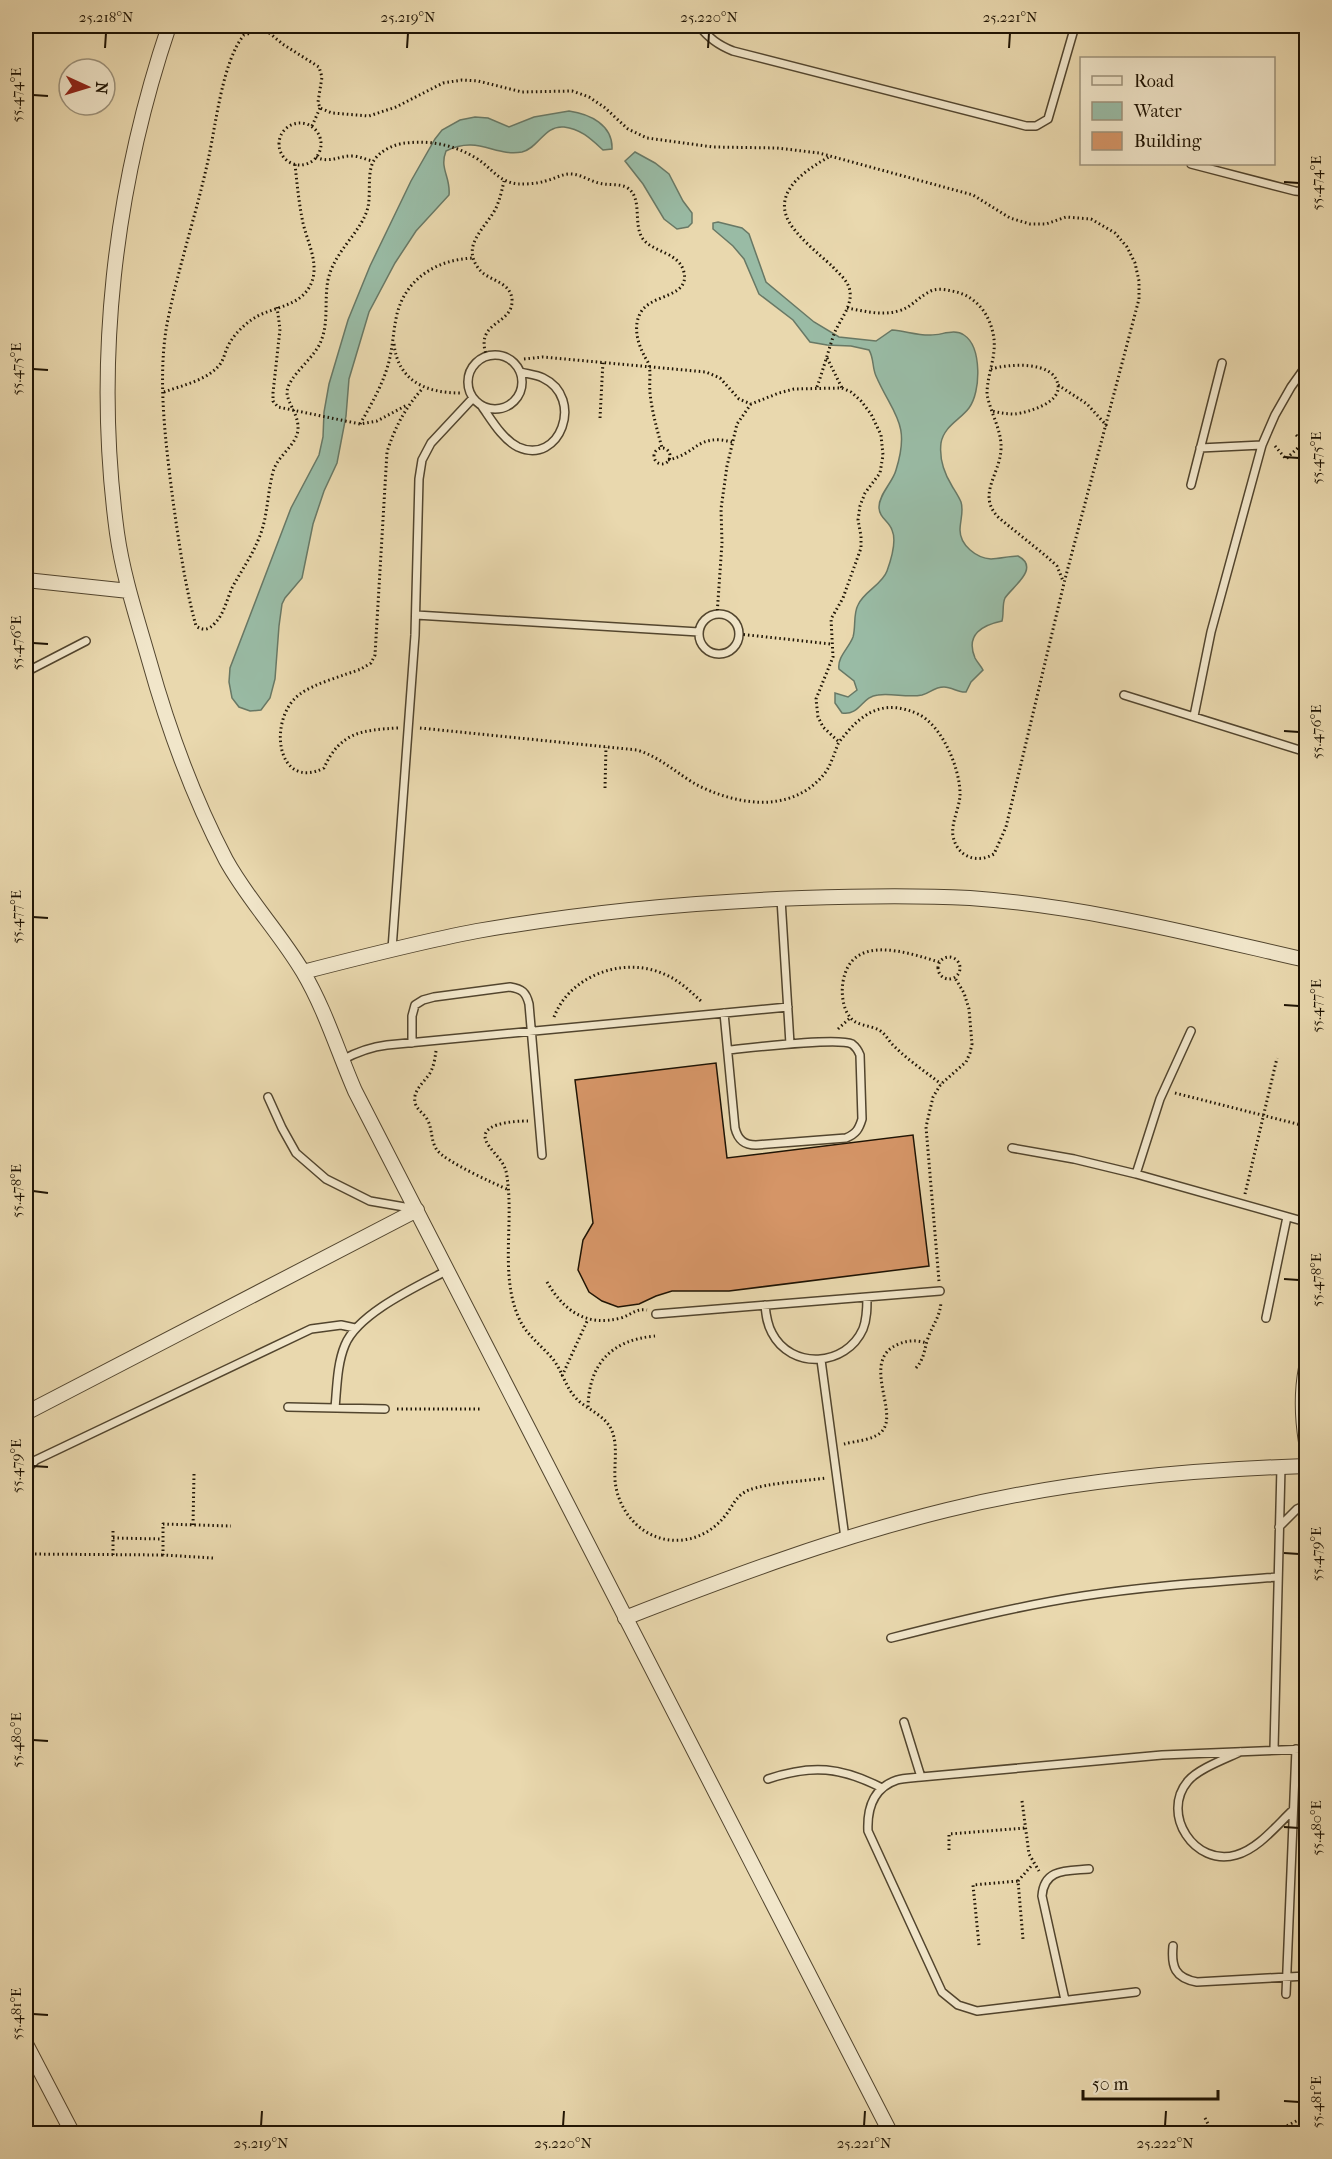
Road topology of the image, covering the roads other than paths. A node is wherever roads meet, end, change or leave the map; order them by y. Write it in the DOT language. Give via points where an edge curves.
graph roads {
  1 [pos="169,26"];
  2 [pos="699,26"];
  3 [pos="1075,26"];
  4 [pos="1195,165"];
  5 [pos="1306,192"];
  6 [pos="1222,363"];
  7 [pos="1306,366"];
  8 [pos="520,372"];
  9 [pos="472,395"];
  10 [pos="481,405"];
  11 [pos="1262,445"];
  12 [pos="1200,448"];
  13 [pos="1191,485"];
  14 [pos="26,580"];
  15 [pos="129,591"];
  16 [pos="416,615"];
  17 [pos="699,632"];
  18 [pos="86,641"];
  19 [pos="26,672"];
  20 [pos="1124,694"];
  21 [pos="1194,716"];
  22 [pos="1306,752"];
  23 [pos="781,899"];
  24 [pos="392,949"];
  25 [pos="1306,960"];
  26 [pos="303,972"];
  27 [pos="788,1007"];
  28 [pos="724,1013"];
  29 [pos="1191,1031"];
  30 [pos="532,1032"];
  31 [pos="412,1043"];
  32 [pos="790,1044"];
  33 [pos="728,1050"];
  34 [pos="342,1061"];
  35 [pos="268,1097"];
  36 [pos="1012,1148"];
  37 [pos="542,1155"];
  38 [pos="1136,1174"];
  39 [pos="417,1210"];
  40 [pos="1287,1217"];
  41 [pos="1306,1222"];
  42 [pos="448,1270"];
  43 [pos="940,1291"];
  44 [pos="867,1297"];
  45 [pos="765,1305"];
  46 [pos="656,1314"];
  47 [pos="1266,1318"];
  48 [pos="355,1328"];
  49 [pos="821,1360"];
  50 [pos="1306,1368"];
  51 [pos="288,1407"];
  52 [pos="335,1408"];
  53 [pos="385,1409"];
  54 [pos="26,1413"];
  55 [pos="1306,1443"];
  56 [pos="1306,1466"];
  57 [pos="1281,1467"];
  58 [pos="26,1470"];
  59 [pos="1306,1505"];
  60 [pos="1279,1527"];
  61 [pos="845,1538"];
  62 [pos="1278,1577"];
  63 [pos="625,1618"];
  64 [pos="891,1638"];
  65 [pos="904,1722"];
  66 [pos="1274,1749"];
  67 [pos="1296,1749"];
  68 [pos="1306,1749"];
  69 [pos="1242,1750"];
  70 [pos="921,1778"];
  71 [pos="768,1779"];
  72 [pos="882,1788"];
  73 [pos="1293,1810"];
  74 [pos="1089,1869"];
  75 [pos="1173,1946"];
  76 [pos="1306,1976"];
  77 [pos="1288,1978"];
  78 [pos="1136,1992"];
  79 [pos="1286,1994"];
  80 [pos="1065,2000"];
  81 [pos="26,2044"];
  82 [pos="74,2133"];
  83 [pos="891,2133"];
  1 -- 15 [label="street" via="134,147 111,302 110,458 118,536"];
  2 -- 3 [label="lane" via="720,46 732,51 1036,126 1048,119"];
  4 -- 5 [label="lane"];
  6 -- 12 [label="lane"];
  7 -- 11 [label="lane" via="1275,415"];
  8 -- 9 [label="lane" via="506,357 487,357 471,371"];
  8 -- 10 [label="lane" via="520,394 513,403 502,409"];
  8 -- 10 [label="lane" via="543,378 562,397 566,410 558,437 532,450 518,447 506,438"];
  9 -- 10 [label="lane"];
  9 -- 16 [label="lane" via="431,443 422,460"];
  11 -- 12 [label="lane"];
  11 -- 21 [label="lane" via="1211,632"];
  12 -- 13 [label="lane"];
  14 -- 15 [label="street"];
  15 -- 26 [label="street" via="168,724 204,813 226,861"];
  16 -- 17 [label="lane"];
  16 -- 24 [label="lane"];
  17 -- 17 [label="lane" via="705,620 724,615 735,621 739,640 731,651 718,655 702,645"];
  18 -- 19 [label="lane"];
  20 -- 21 [label="lane"];
  21 -- 22 [label="lane"];
  23 -- 24 [label="street" via="566,917"];
  23 -- 25 [label="street" via="883,895 972,898 1060,908 1147,923"];
  23 -- 27 [label="lane"];
  24 -- 26 [label="street"];
  26 -- 34 [label="street"];
  27 -- 28 [label="lane"];
  27 -- 32 [label="lane"];
  28 -- 30 [label="lane"];
  28 -- 33 [label="lane"];
  29 -- 38 [label="lane" via="1164,1090"];
  30 -- 31 [label="lane"];
  30 -- 31 [label="lane" via="526,995 520,988 510,987 423,1000 415,1005 412,1016"];
  30 -- 37 [label="lane"];
  31 -- 34 [label="lane" via="373,1046"];
  32 -- 33 [label="lane"];
  32 -- 33 [label="lane" via="843,1042 857,1048 861,1063 861,1119 854,1135 756,1145 742,1142 736,1136"];
  34 -- 39 [label="street"];
  35 -- 39 [label="lane" via="296,1153 326,1179 370,1201"];
  36 -- 38 [label="lane"];
  38 -- 40 [label="lane"];
  39 -- 42 [label="street"];
  39 -- 54 [label="street"];
  40 -- 41 [label="lane"];
  40 -- 47 [label="lane"];
  42 -- 48 [label="lane" via="370,1315"];
  42 -- 63 [label="street"];
  43 -- 44 [label="lane"];
  44 -- 45 [label="lane"];
  44 -- 49 [label="lane" via="867,1315 856,1340 834,1357"];
  45 -- 46 [label="lane"];
  45 -- 49 [label="lane" via="772,1334 781,1346 806,1359"];
  48 -- 52 [label="lane" via="340,1361"];
  48 -- 58 [label="lane" via="326,1326 304,1332 36,1460"];
  49 -- 61 [label="lane"];
  50 -- 55 [label="street" via="1302,1396"];
  51 -- 52 [label="lane"];
  52 -- 53 [label="lane"];
  56 -- 57 [label="street"];
  57 -- 60 [label="lane"];
  57 -- 61 [label="street" via="1128,1477 1037,1491"];
  59 -- 60 [label="lane"];
  60 -- 62 [label="lane"];
  61 -- 63 [label="street"];
  62 -- 64 [label="lane" via="1083,1596 986,1614"];
  62 -- 66 [label="lane"];
  63 -- 83 [label="street"];
  65 -- 70 [label="lane"];
  66 -- 67 [label="lane"];
  66 -- 69 [label="lane"];
  67 -- 68 [label="lane"];
  67 -- 73 [label="lane"];
  69 -- 70 [label="lane"];
  69 -- 73 [label="lane" via="1188,1781 1180,1795 1178,1811 1189,1841 1217,1857 1233,1856 1249,1850"];
  70 -- 72 [label="lane" via="897,1780"];
  71 -- 72 [label="lane" via="814,1769 861,1777"];
  72 -- 80 [label="lane" via="867,1815 868,1831 942,1992 958,2005 977,2011"];
  73 -- 77 [label="lane"];
  74 -- 80 [label="lane" via="1056,1873 1043,1887"];
  75 -- 77 [label="lane" via="1176,1970 1184,1979 1197,1982"];
  76 -- 77 [label="lane"];
  77 -- 79 [label="lane"];
  78 -- 80 [label="lane"];
  81 -- 82 [label="street"];
}
